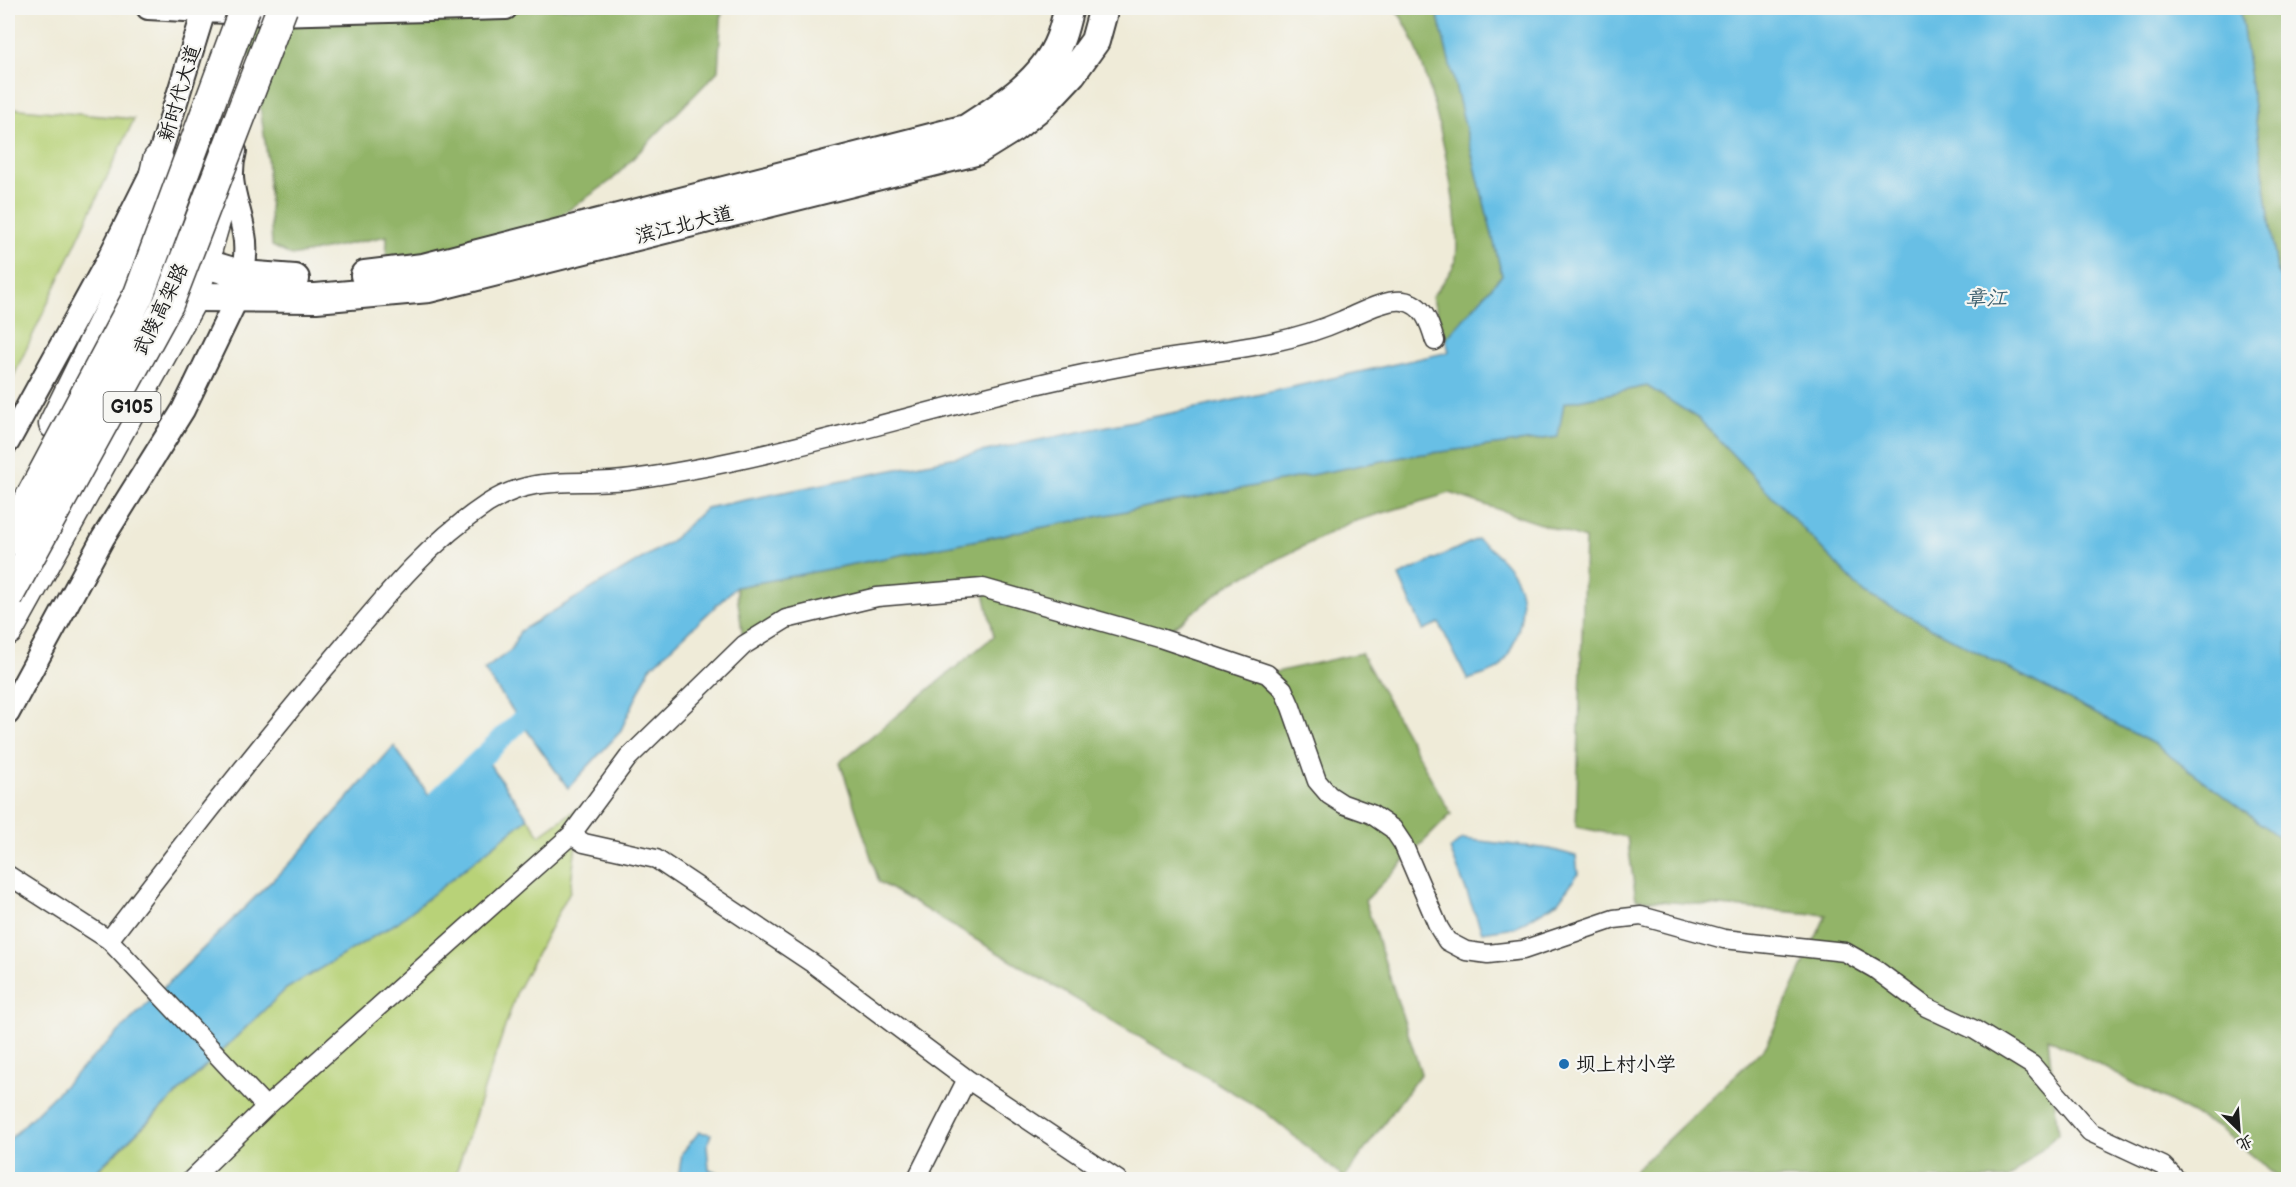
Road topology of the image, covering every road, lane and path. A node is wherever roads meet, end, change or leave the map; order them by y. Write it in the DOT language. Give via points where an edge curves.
graph roads {
  1 [pos="148,8"];
  2 [pos="506,8"];
  3 [pos="1069,8"];
  4 [pos="1104,8"];
  5 [pos="204,9"];
  6 [pos="268,9"];
  7 [pos="158,160"];
  8 [pos="230,172"];
  9 [pos="203,263"];
  10 [pos="240,285"];
  11 [pos="193,297"];
  12 [pos="1436,341"];
  13 [pos="8,442"];
  14 [pos="8,520"];
  15 [pos="8,540"];
  16 [pos="8,596"];
  17 [pos="8,630"];
  18 [pos="8,713"];
  19 [pos="571,835"];
  20 [pos="8,875"];
  21 [pos="109,940"];
  22 [pos="967,1078"];
  23 [pos="266,1107"];
  24 [pos="191,1179"];
  25 [pos="916,1179"];
  26 [pos="1118,1179"];
  27 [pos="2177,1179"];
  1 -- 5 [label="street"];
  2 -- 6 [label="street"];
  3 -- 10 [label="main road, 滨江北大道" via="1060,41 1039,73 1007,104 966,129 423,268"];
  4 -- 10 [label="main road, 滨江北大道" via="1095,41 1072,73 1042,105 976,151 429,288 316,298"];
  5 -- 6 [label="street"];
  5 -- 7 [label="street, 新时代大道"];
  6 -- 8 [label="street"];
  6 -- 15 [label="highway, 武陵高架路, bridge" via="139,294"];
  6 -- 16 [label="highway, 武陵高架路, bridge" via="168,304"];
  7 -- 13 [label="street, 新时代大道"];
  7 -- 14 [label="highway" via="129,271"];
  8 -- 9 [label="highway, G105"];
  8 -- 10 [label="street" via="245,237"];
  9 -- 10 [label="main road, 滨江北大道"];
  9 -- 11 [label="highway, G105"];
  10 -- 11 [label="main road, 滨江北大道"];
  10 -- 18 [label="street" via="183,410 103,538"];
  11 -- 17 [label="highway, G105"];
  12 -- 21 [label="street" via="1428,317 1412,304 1399,300 1316,332 1277,342 1030,386 760,456 629,480 533,483 498,499 419,558 256,751"];
  19 -- 22 [label="street" via="584,843 656,859 812,963"];
  19 -- 23 [label="street"];
  19 -- 27 [label="street" via="635,751 744,645 777,625 877,597 983,588 1160,638 1267,674 1283,689 1292,706 1317,781 1329,795 1393,828 1439,928 1447,941 1466,951 1488,954 1523,950 1614,919 1641,916 1724,939 1845,952 1926,1007 1975,1030 2032,1065 2090,1132 2163,1167"];
  20 -- 21 [label="street"];
  21 -- 23 [label="street"];
  22 -- 25 [label="street"];
  22 -- 26 [label="street"];
  23 -- 24 [label="street"];
}
